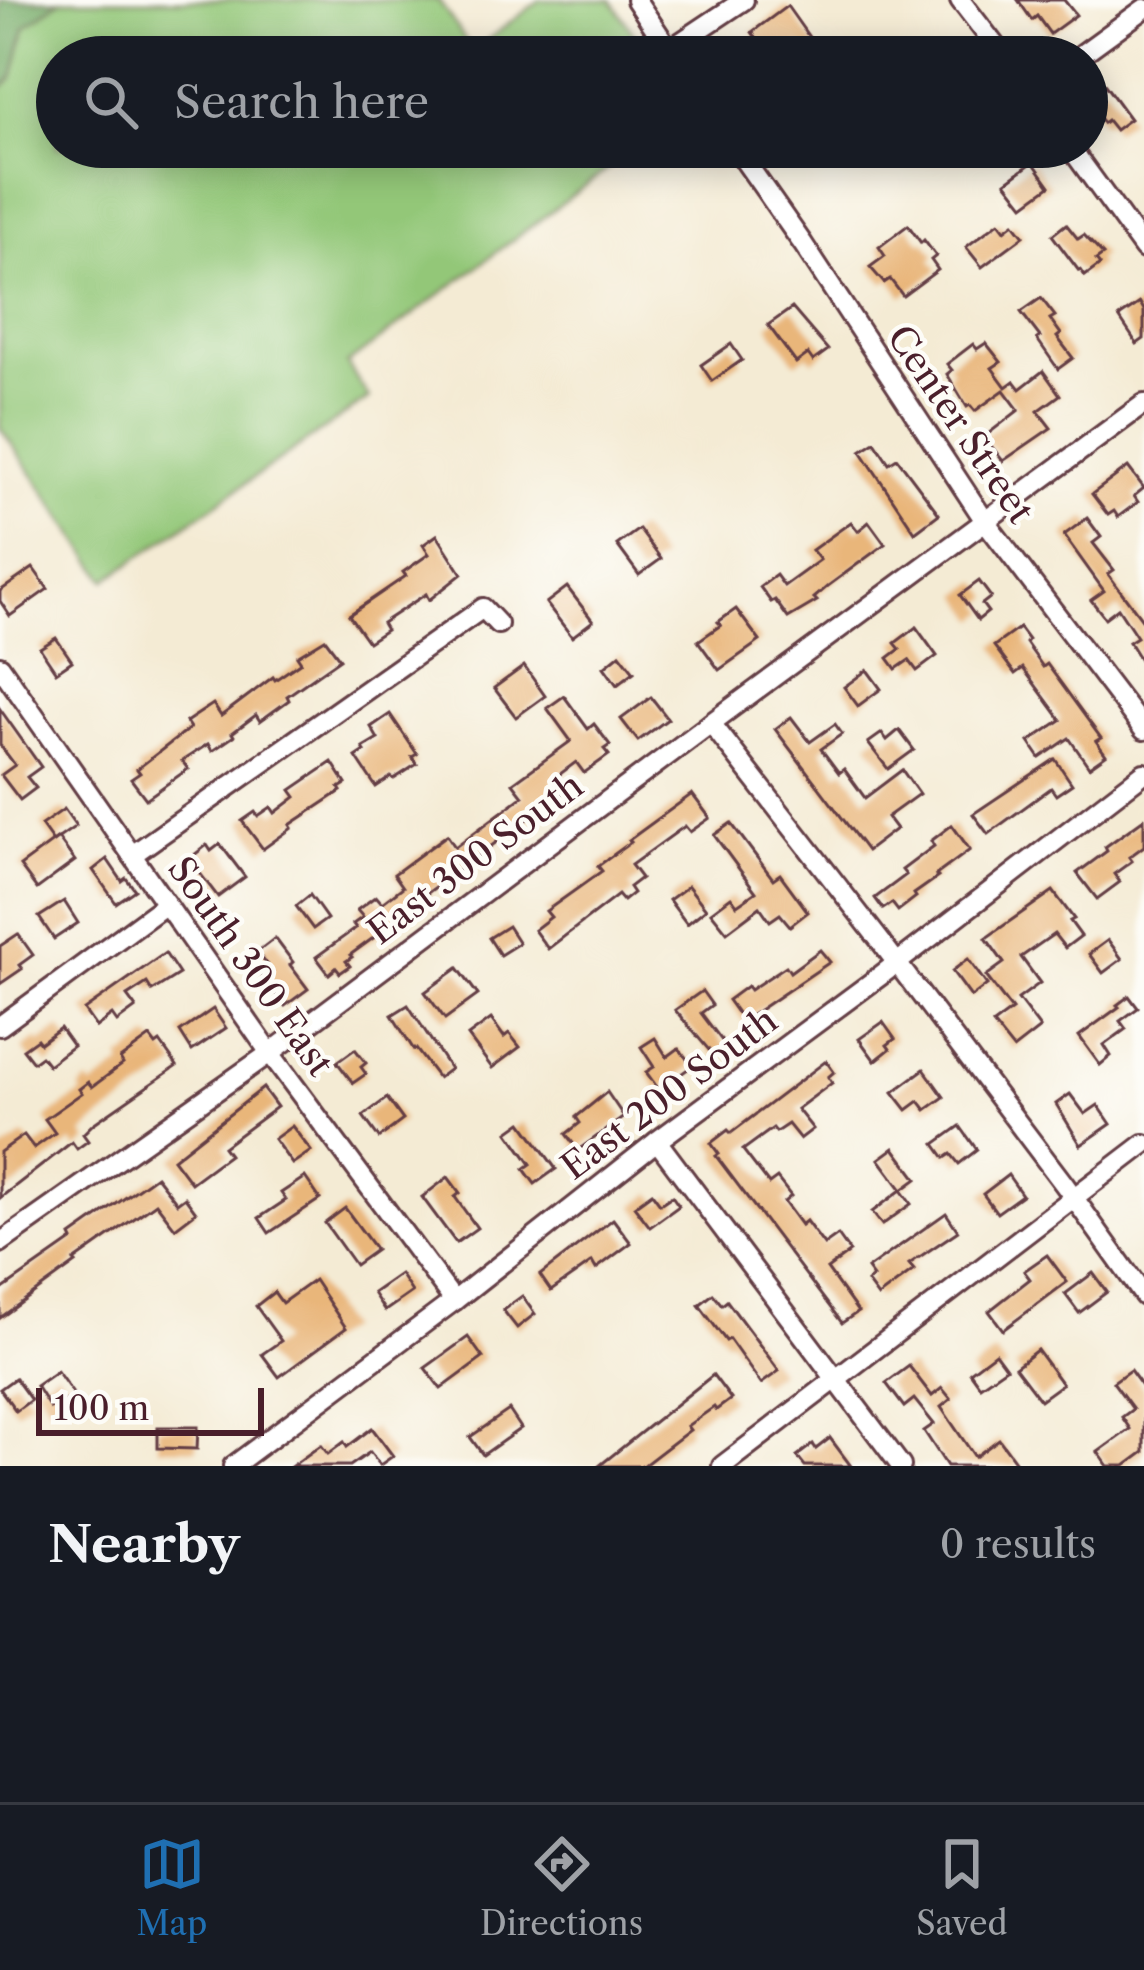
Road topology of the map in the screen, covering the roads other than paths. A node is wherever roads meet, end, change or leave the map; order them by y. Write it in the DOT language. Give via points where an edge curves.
graph roads {
  1 [pos="636,0"];
  2 [pos="744,0"];
  3 [pos="961,0"];
  4 [pos="1144,9"];
  5 [pos="660,36"];
  6 [pos="695,36"];
  7 [pos="988,36"];
  8 [pos="1107,36"];
  9 [pos="750,168"];
  10 [pos="1085,168"];
  11 [pos="1144,249"];
  12 [pos="1144,404"];
  13 [pos="985,521"];
  14 [pos="498,624"];
  15 [pos="0,666"];
  16 [pos="711,723"];
  17 [pos="1144,730"];
  18 [pos="1144,772"];
  19 [pos="132,855"];
  20 [pos="166,904"];
  21 [pos="896,963"];
  22 [pos="0,1026"];
  23 [pos="270,1053"];
  24 [pos="657,1141"];
  25 [pos="1144,1144"];
  26 [pos="1073,1198"];
  27 [pos="0,1243"];
  28 [pos="1144,1296"];
  29 [pos="454,1301"];
  30 [pos="834,1380"];
  31 [pos="233,1466"];
  32 [pos="722,1466"];
  33 [pos="901,1466"];
  1 -- 5 [label="street"];
  2 -- 6 [label="street"];
  3 -- 7 [label="street"];
  4 -- 8 [label="street"];
  9 -- 13 [label="street, Center Street"];
  10 -- 11 [label="street"];
  12 -- 13 [label="street, East 300 South"];
  13 -- 16 [label="street, East 300 South"];
  13 -- 17 [label="street, Center Street"];
  14 -- 19 [label="street" via="483,608"];
  15 -- 19 [label="street, South 300 East"];
  16 -- 21 [label="street"];
  16 -- 23 [label="street, East 300 South"];
  18 -- 21 [label="street, East 200 South"];
  19 -- 20 [label="street, South 300 East"];
  20 -- 22 [label="street"];
  20 -- 23 [label="street, South 300 East"];
  21 -- 24 [label="street, East 200 South"];
  21 -- 26 [label="street"];
  23 -- 27 [label="street, East 300 South"];
  23 -- 29 [label="street, South 300 East"];
  24 -- 29 [label="street, East 200 South"];
  24 -- 30 [label="street"];
  25 -- 26 [label="street"];
  26 -- 28 [label="street"];
  26 -- 30 [label="street"];
  29 -- 31 [label="street, East 200 South"];
  30 -- 32 [label="street"];
  30 -- 33 [label="street"];
}
